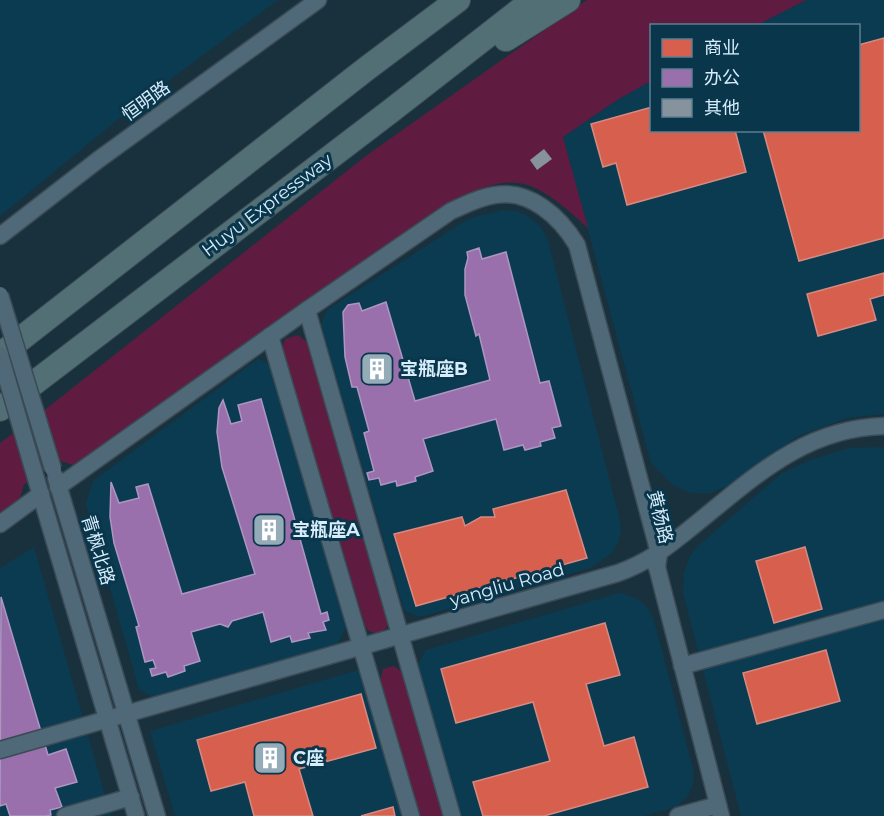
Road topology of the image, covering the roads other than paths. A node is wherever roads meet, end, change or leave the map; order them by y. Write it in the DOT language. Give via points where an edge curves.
graph roads {
  1 [pos="318,0"];
  2 [pos="445,0"];
  3 [pos="458,0"];
  4 [pos="534,0"];
  5 [pos="568,0"];
  6 [pos="366,69"];
  7 [pos="392,110"];
  8 [pos="0,236"];
  9 [pos="0,295"];
  10 [pos="307,310"];
  11 [pos="270,336"];
  12 [pos="0,355"];
  13 [pos="0,409"];
  14 [pos="884,426"];
  15 [pos="884,436"];
  16 [pos="58,487"];
  17 [pos="39,488"];
  18 [pos="0,524"];
  19 [pos="656,560"];
  20 [pos="884,610"];
  21 [pos="402,641"];
  22 [pos="363,652"];
  23 [pos="682,666"];
  24 [pos="129,720"];
  25 [pos="110,725"];
  26 [pos="0,750"];
  27 [pos="131,797"];
  28 [pos="719,810"];
  29 [pos="65,816"];
  30 [pos="136,816"];
  31 [pos="157,816"];
  32 [pos="411,816"];
  33 [pos="452,816"];
  34 [pos="678,816"];
  1 -- 8 [label="street, 恒明路"];
  2 -- 6 [label="highway"];
  3 -- 6 [label="highway"];
  4 -- 7 [label="highway, Huyu Expressway"];
  5 -- 7 [label="highway"];
  6 -- 12 [label="highway"];
  7 -- 13 [label="highway, Huyu Expressway"];
  9 -- 16 [label="street, 青枫北路, bridge"];
  10 -- 11 [label="street"];
  10 -- 19 [label="street, 黄杨路" via="451,211 495,195 516,195 535,202 564,227 572,250"];
  10 -- 21 [label="street"];
  11 -- 16 [label="street"];
  11 -- 22 [label="street"];
  12 -- 17 [label="street, bridge"];
  14 -- 19 [label="street, yangliu Road" via="838,431 790,452"];
  15 -- 19 [label="street" via="841,442 794,460"];
  16 -- 24 [label="street, 青枫北路"];
  17 -- 18 [label="street"];
  17 -- 25 [label="street"];
  19 -- 21 [label="street, yangliu Road" via="621,583"];
  19 -- 23 [label="street, 黄杨路"];
  20 -- 23 [label="street"];
  21 -- 22 [label="street, yangliu Road"];
  21 -- 33 [label="street"];
  22 -- 24 [label="street, yangliu Road"];
  22 -- 32 [label="street"];
  23 -- 28 [label="street, 黄杨路"];
  24 -- 25 [label="street, yangliu Road"];
  24 -- 31 [label="street, 青枫北路"];
  25 -- 26 [label="street, yangliu Road"];
  25 -- 27 [label="street"];
  27 -- 29 [label="street"];
  27 -- 30 [label="street"];
  28 -- 34 [label="street"];
}
